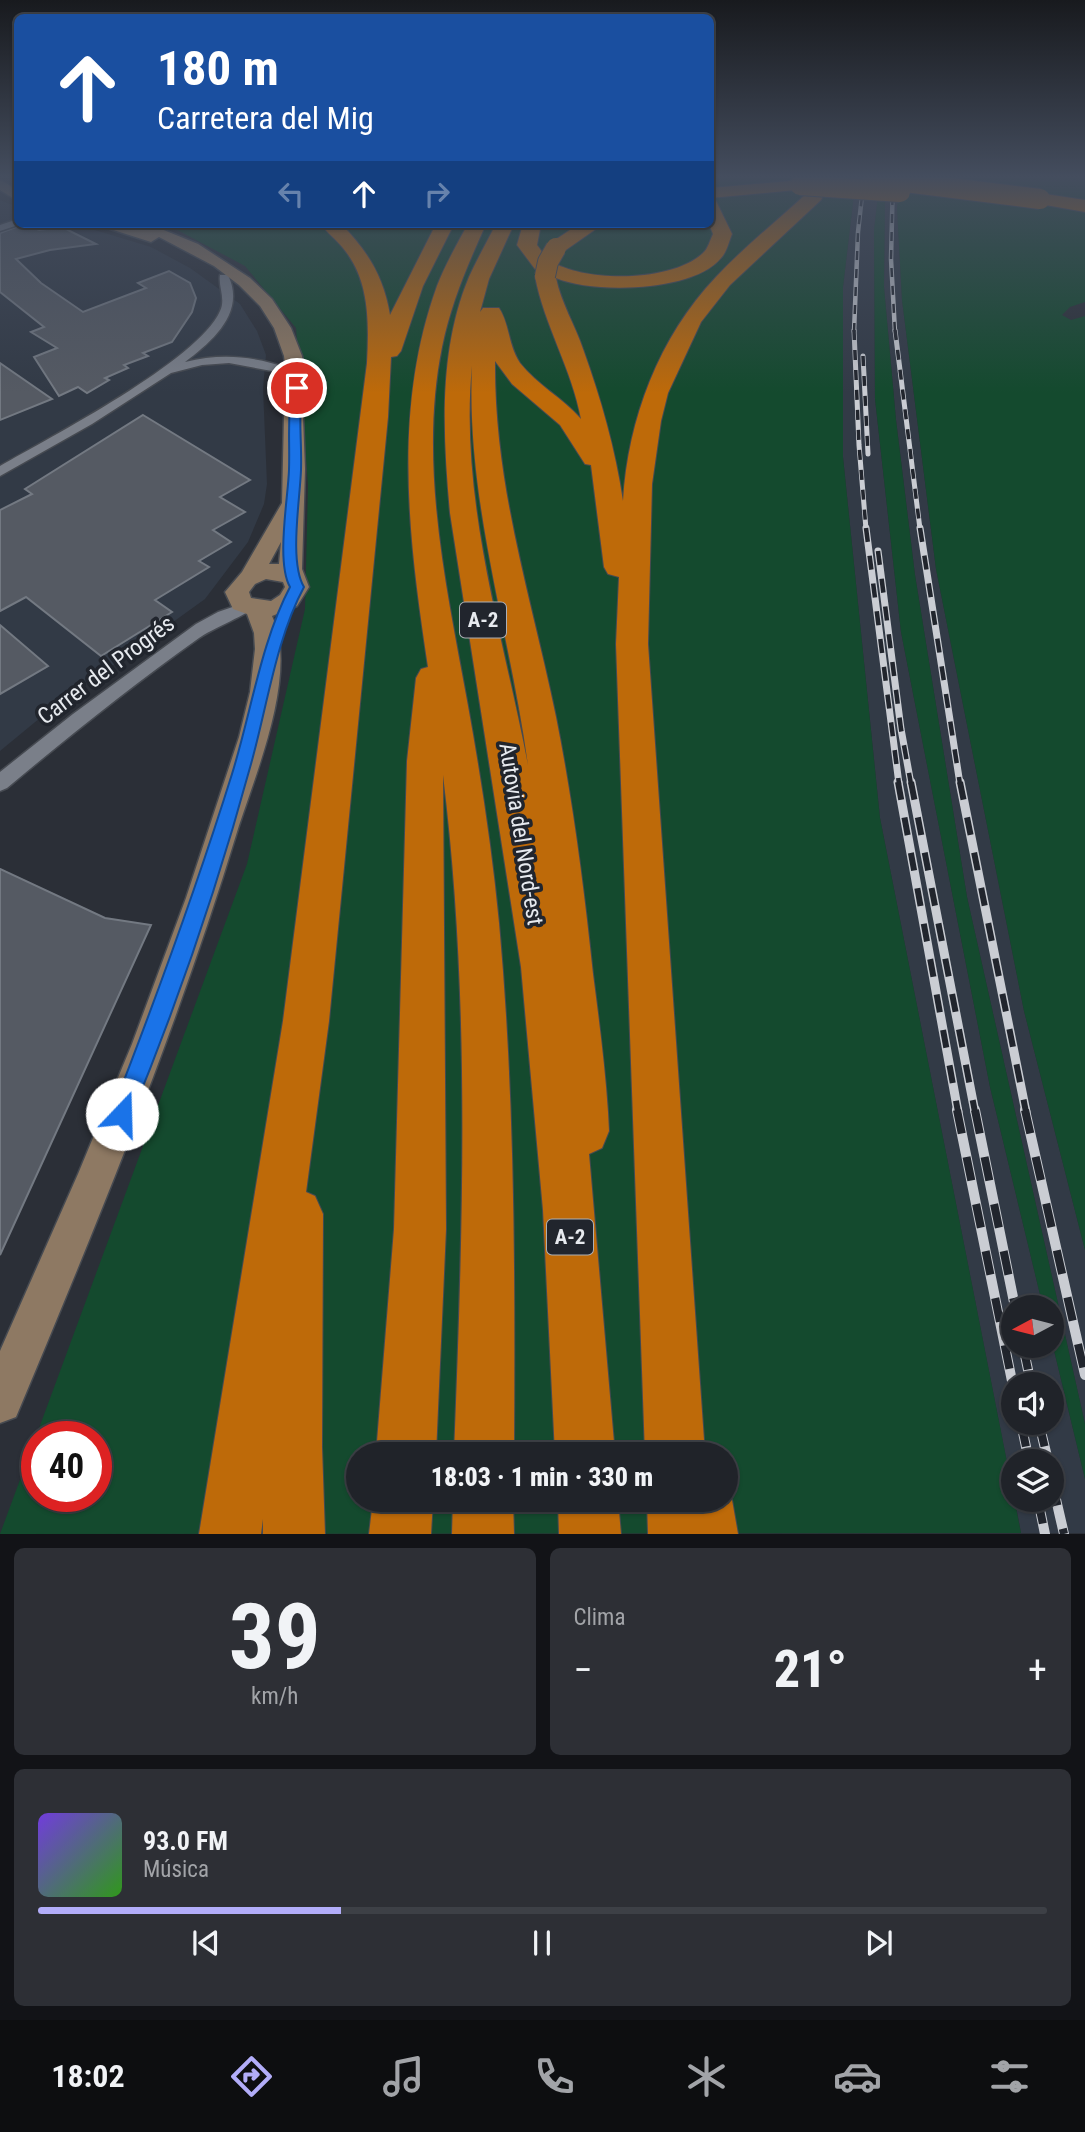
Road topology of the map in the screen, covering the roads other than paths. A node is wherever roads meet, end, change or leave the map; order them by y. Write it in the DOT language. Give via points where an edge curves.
graph roads {
  1 [pos="181,250"];
  2 [pos="197,250"];
  3 [pos="353,250"];
  4 [pos="431,250"];
  5 [pos="463,250"];
  6 [pos="492,250"];
  7 [pos="510,250"];
  8 [pos="529,250"];
  9 [pos="555,250"];
  10 [pos="715,250"];
  11 [pos="756,250"];
  12 [pos="224,277"];
  13 [pos="497,288"];
  14 [pos="284,372"];
  15 [pos="159,375"];
  16 [pos="294,410"];
  17 [pos="375,417"];
  18 [pos="0,472"];
  19 [pos="608,502"];
  20 [pos="291,504"];
  21 [pos="251,576"];
  22 [pos="291,587"];
  23 [pos="252,608"];
  24 [pos="437,624"];
  25 [pos="632,644"];
  26 [pos="265,678"];
  27 [pos="0,783"];
  28 [pos="306,1021"];
  29 [pos="656,1087"];
  30 [pos="0,1402"];
  31 [pos="407,1442"];
  32 [pos="484,1442"];
  33 [pos="586,1442"];
  34 [pos="587,1442"];
  35 [pos="674,1442"];
  36 [pos="695,1442"];
  37 [pos="402,1512"];
  38 [pos="483,1512"];
  39 [pos="589,1512"];
  40 [pos="678,1512"];
  41 [pos="704,1512"];
  42 [pos="230,1534"];
  43 [pos="294,1534"];
  44 [pos="400,1534"];
  45 [pos="483,1534"];
  46 [pos="590,1534"];
  47 [pos="679,1534"];
  48 [pos="707,1534"];
  1 -- 12 [label="street"];
  2 -- 16 [label="street" via="247,283 273,310 292,355 297,388"];
  3 -- 17 [label="highway" via="377,294"];
  4 -- 17 [label="highway" via="396,328"];
  5 -- 24 [label="highway, A-2" via="442,302 423,393 421,495"];
  6 -- 33 [label="highway, Autovia del Nord-est / A-2" via="464,328 456,387 458,464 543,970"];
  7 -- 13 [label="highway"];
  8 -- 10 [label="highway" via="544,266 587,280 643,282 682,275"];
  9 -- 19 [label="highway, bridge" via="545,276 549,296 592,409"];
  11 -- 25 [label="highway" via="691,321 663,374 648,421 638,484"];
  12 -- 14 [label="street" via="263,321"];
  12 -- 15 [label="street" via="229,293 224,317"];
  13 -- 19 [label="highway" via="501,354 519,377 582,432"];
  13 -- 34 [label="highway" via="483,374 485,442 496,520 541,736 565,902 584,1117"];
  14 -- 15 [label="street" via="235,358 200,362"];
  14 -- 16 [label="street"];
  15 -- 18 [label="street"];
  16 -- 20 [label="street"];
  17 -- 28 [label="highway"];
  19 -- 25 [label="highway"];
  20 -- 21 [label="street"];
  20 -- 22 [label="street"];
  21 -- 22 [label="street" via="272,571"];
  21 -- 23 [label="street" via="237,592 242,603"];
  22 -- 23 [label="street" via="279,606"];
  22 -- 26 [label="street"];
  23 -- 26 [label="street" via="267,636"];
  23 -- 27 [label="street, Carrer del Progrés" via="220,616 199,630"];
  24 -- 31 [label="highway" via="425,761 420,1229"];
  24 -- 32 [label="highway, A-2" via="458,747 480,953 486,1198"];
  25 -- 29 [label="highway"];
  26 -- 30 [label="street" via="215,856 172,983"];
  28 -- 42 [label="highway"];
  28 -- 43 [label="highway" via="296,1234"];
  29 -- 35 [label="highway"];
  29 -- 36 [label="highway"];
  37 -- 44 [label="highway"];
  38 -- 45 [label="highway"];
  39 -- 46 [label="highway"];
  40 -- 47 [label="highway"];
  41 -- 48 [label="highway"];
}
